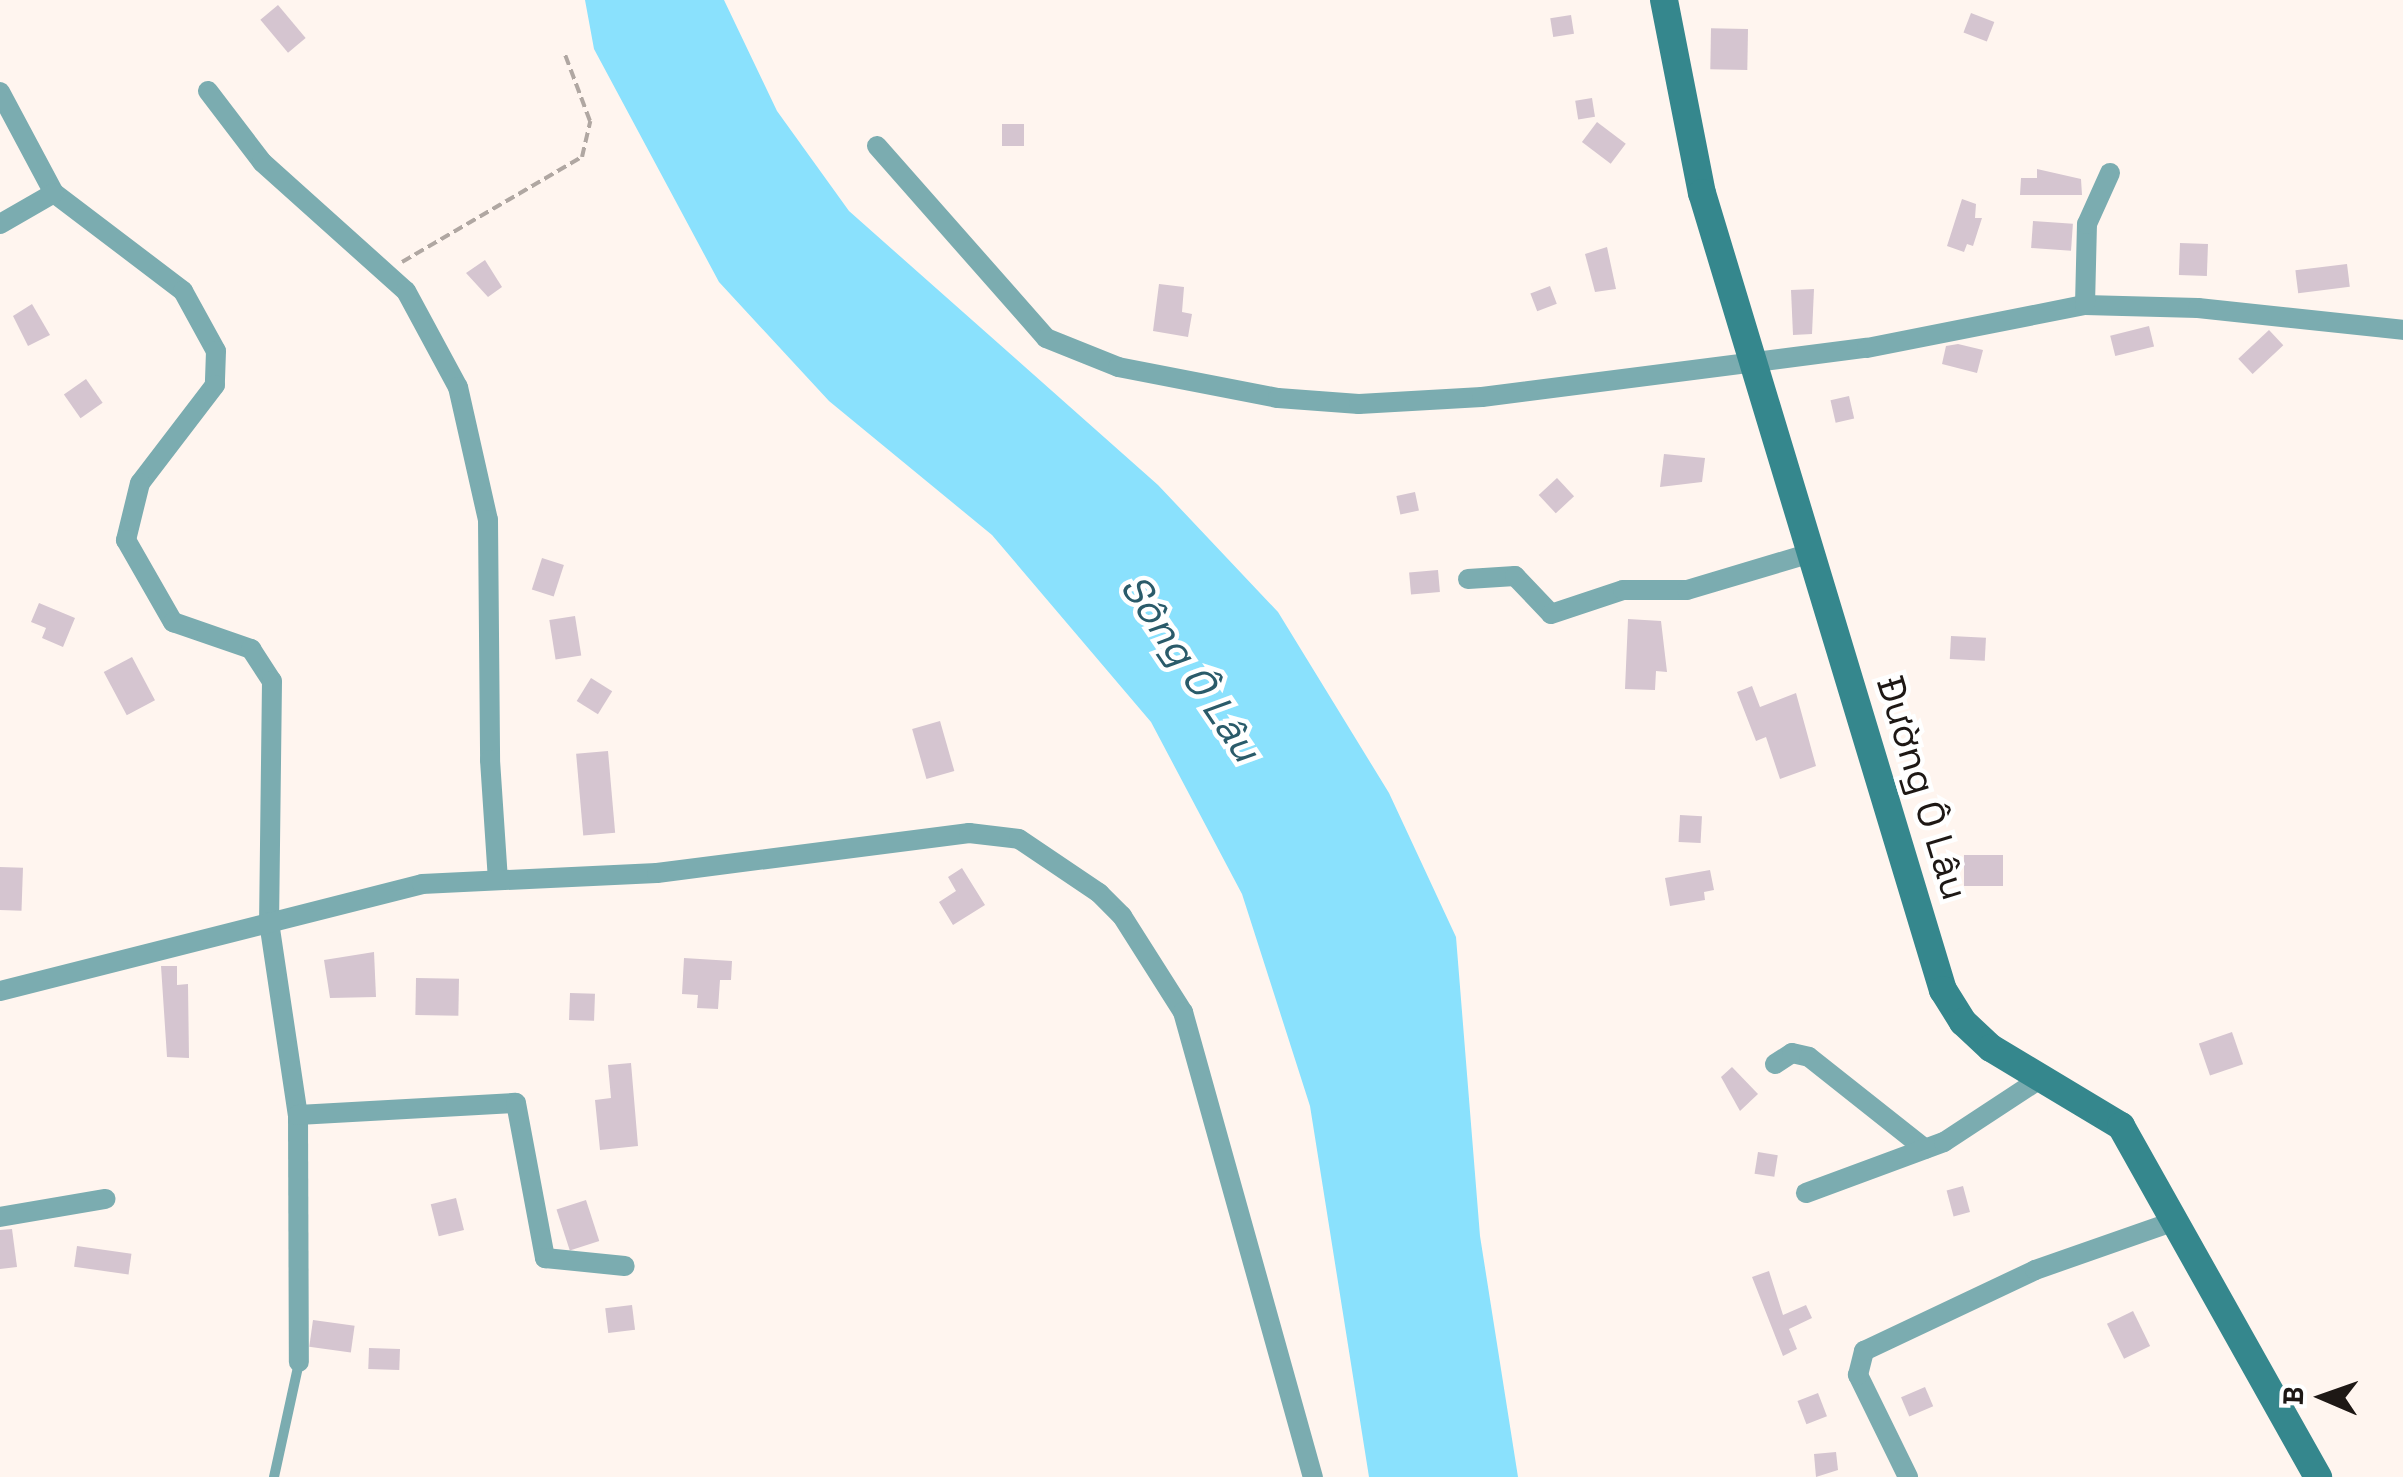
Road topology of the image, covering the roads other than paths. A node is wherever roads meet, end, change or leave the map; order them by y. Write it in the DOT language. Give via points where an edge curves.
graph roads {
  1 [pos="1664,0"];
  2 [pos="208,91"];
  3 [pos="0,92"];
  4 [pos="877,146"];
  5 [pos="2110,173"];
  6 [pos="54,193"];
  7 [pos="0,224"];
  8 [pos="2085,305"];
  9 [pos="2403,330"];
  10 [pos="1752,361"];
  11 [pos="1811,553"];
  12 [pos="1468,578"];
  13 [pos="498,879"];
  14 [pos="268,922"];
  15 [pos="0,991"];
  16 [pos="1775,1064"];
  17 [pos="2044,1077"];
  18 [pos="298,1115"];
  19 [pos="1924,1149"];
  20 [pos="1806,1193"];
  21 [pos="105,1200"];
  22 [pos="0,1217"];
  23 [pos="2178,1220"];
  24 [pos="625,1266"];
  25 [pos="299,1362"];
  26 [pos="274,1477"];
  27 [pos="1314,1477"];
  28 [pos="1908,1477"];
  29 [pos="2318,1477"];
  1 -- 10 [label="main road, Đường Ô Lâu" via="1702,193"];
  2 -- 13 [label="street" via="270,170 388,270 442,349 483,477 492,571 490,760"];
  3 -- 6 [label="street"];
  4 -- 10 [label="street" via="1028,324 1068,350 1118,367 1218,390 1359,404 1482,397"];
  5 -- 8 [label="street" via="2087,224"];
  6 -- 7 [label="street"];
  6 -- 14 [label="street" via="183,292 216,351 215,385 140,483 126,540 173,622 251,650 272,680"];
  8 -- 9 [label="street" via="2198,308"];
  8 -- 10 [label="street" via="1867,348"];
  10 -- 11 [label="main road, Đường Ô Lâu"];
  11 -- 12 [label="street" via="1687,590 1622,590 1551,614 1515,576"];
  11 -- 17 [label="main road, Đường Ô Lâu" via="1943,990 1991,1048"];
  13 -- 14 [label="street" via="422,884"];
  13 -- 27 [label="street" via="674,871 986,832 1020,839 1100,893 1162,970 1199,1055"];
  14 -- 15 [label="street"];
  14 -- 18 [label="street"];
  16 -- 19 [label="street" via="1792,1053 1809,1057"];
  17 -- 19 [label="street" via="1956,1136"];
  17 -- 23 [label="main road, Đường Ô Lâu" via="2121,1126"];
  18 -- 24 [label="street" via="516,1103 544,1258"];
  18 -- 25 [label="street"];
  19 -- 20 [label="street"];
  21 -- 22 [label="street"];
  23 -- 28 [label="street" via="2035,1270 1864,1351 1858,1375"];
  23 -- 29 [label="main road, Đường Ô Lâu"];
  25 -- 26 [label="lane"];
}
